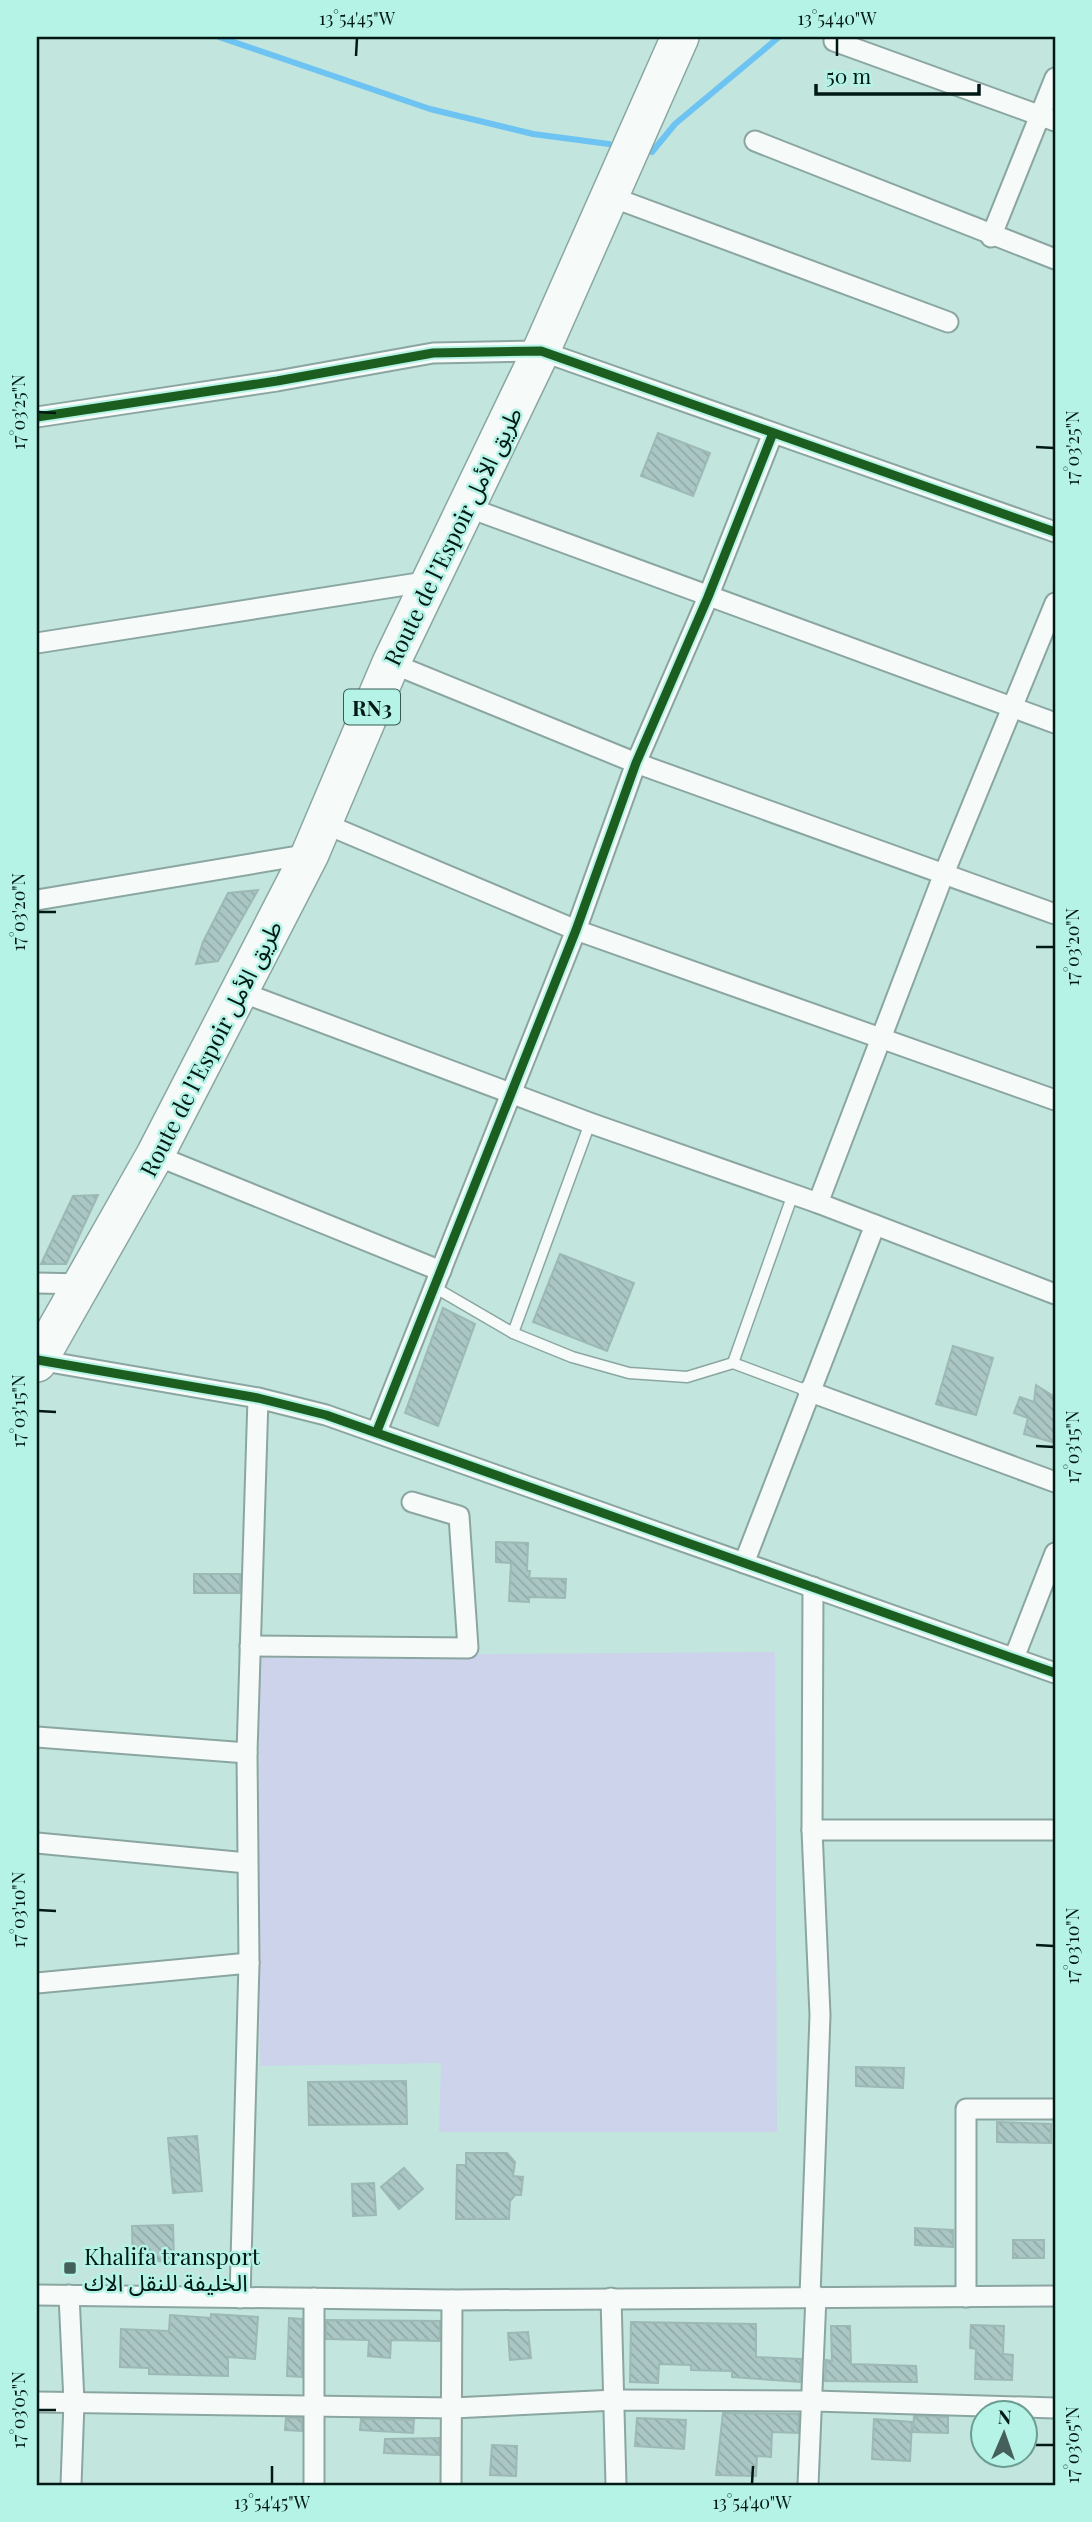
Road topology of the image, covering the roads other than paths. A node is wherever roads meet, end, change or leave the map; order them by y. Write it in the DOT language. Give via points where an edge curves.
graph roads {
  1 [pos="680,37"];
  2 [pos="834,41"];
  3 [pos="1055,78"];
  4 [pos="1048,118"];
  5 [pos="755,141"];
  6 [pos="609,196"];
  7 [pos="991,237"];
  8 [pos="1055,259"];
  9 [pos="948,322"];
  10 [pos="541,351"];
  11 [pos="37,417"];
  12 [pos="773,433"];
  13 [pos="467,507"];
  14 [pos="1055,532"];
  15 [pos="431,581"];
  16 [pos="708,597"];
  17 [pos="1055,603"];
  18 [pos="37,643"];
  19 [pos="391,663"];
  20 [pos="1014,708"];
  21 [pos="1055,723"];
  22 [pos="636,763"];
  23 [pos="316,838"];
  24 [pos="943,876"];
  25 [pos="37,900"];
  26 [pos="1055,914"];
  27 [pos="576,930"];
  28 [pos="241,992"];
  29 [pos="883,1039"];
  30 [pos="512,1091"];
  31 [pos="1055,1100"];
  32 [pos="590,1123"];
  33 [pos="156,1155"];
  34 [pos="793,1194"];
  35 [pos="818,1203"];
  36 [pos="875,1224"];
  37 [pos="437,1279"];
  38 [pos="37,1283"];
  39 [pos="84,1284"];
  40 [pos="1055,1294"];
  41 [pos="513,1333"];
  42 [pos="37,1362"];
  43 [pos="733,1363"];
  44 [pos="808,1391"];
  45 [pos="258,1398"];
  46 [pos="377,1431"];
  47 [pos="1055,1482"];
  48 [pos="412,1502"];
  49 [pos="1055,1553"];
  50 [pos="744,1563"];
  51 [pos="813,1587"];
  52 [pos="250,1646"];
  53 [pos="1014,1658"];
  54 [pos="1055,1673"];
  55 [pos="37,1737"];
  56 [pos="247,1753"];
  57 [pos="812,1830"];
  58 [pos="1055,1830"];
  59 [pos="37,1843"];
  60 [pos="247,1863"];
  61 [pos="249,1963"];
  62 [pos="37,1983"];
  63 [pos="1055,2109"];
  64 [pos="37,2295"];
  65 [pos="69,2295"];
  66 [pos="813,2296"];
  67 [pos="966,2297"];
  68 [pos="1055,2297"];
  69 [pos="240,2298"];
  70 [pos="314,2298"];
  71 [pos="611,2298"];
  72 [pos="452,2300"];
  73 [pos="615,2400"];
  74 [pos="814,2401"];
  75 [pos="37,2402"];
  76 [pos="74,2402"];
  77 [pos="316,2406"];
  78 [pos="453,2408"];
  79 [pos="1055,2408"];
  80 [pos="72,2485"];
  81 [pos="314,2485"];
  82 [pos="451,2485"];
  83 [pos="616,2485"];
  84 [pos="808,2485"];
  1 -- 6 [label="highway, Route de l’Espoir طريق الأمل / RN3"];
  2 -- 4 [label="street"];
  3 -- 4 [label="street"];
  4 -- 7 [label="street"];
  5 -- 7 [label="street"];
  6 -- 9 [label="street"];
  6 -- 10 [label="highway, Route de l’Espoir طريق الأمل / RN3"];
  7 -- 8 [label="street"];
  10 -- 11 [label="street" via="433,353"];
  10 -- 12 [label="street"];
  10 -- 13 [label="highway, Route de l’Espoir طريق الأمل / RN3"];
  12 -- 14 [label="street"];
  12 -- 16 [label="street"];
  13 -- 15 [label="highway, Route de l’Espoir طريق الأمل / RN3"];
  13 -- 16 [label="street"];
  15 -- 18 [label="street"];
  15 -- 19 [label="highway, Route de l’Espoir طريق الأمل / RN3"];
  16 -- 20 [label="street"];
  16 -- 22 [label="street"];
  17 -- 20 [label="street"];
  19 -- 22 [label="street"];
  19 -- 23 [label="highway, Route de l’Espoir طريق الأمل / RN3"];
  20 -- 21 [label="street"];
  20 -- 24 [label="street"];
  22 -- 24 [label="street"];
  22 -- 27 [label="street"];
  23 -- 25 [label="street"];
  23 -- 27 [label="street"];
  23 -- 28 [label="highway, Route de l’Espoir طريق الأمل / RN3"];
  24 -- 26 [label="street"];
  24 -- 29 [label="street"];
  27 -- 29 [label="street"];
  27 -- 30 [label="street"];
  28 -- 30 [label="street"];
  28 -- 33 [label="highway, Route de l’Espoir طريق الأمل / RN3"];
  29 -- 31 [label="street"];
  29 -- 35 [label="street"];
  30 -- 32 [label="street"];
  30 -- 37 [label="street"];
  32 -- 34 [label="street"];
  32 -- 41 [label="lane"];
  33 -- 37 [label="street"];
  33 -- 39 [label="highway, Route de l’Espoir طريق الأمل / RN3"];
  34 -- 35 [label="street"];
  34 -- 43 [label="lane"];
  35 -- 36 [label="street"];
  36 -- 40 [label="street"];
  36 -- 44 [label="street"];
  37 -- 41 [label="lane"];
  37 -- 46 [label="street"];
  38 -- 39 [label="street"];
  39 -- 42 [label="highway, Route de l’Espoir طريق الأمل / RN3"];
  41 -- 43 [label="lane" via="572,1357 658,1377 687,1377"];
  42 -- 45 [label="street"];
  43 -- 44 [label="lane"];
  44 -- 47 [label="street"];
  44 -- 50 [label="street"];
  45 -- 46 [label="street"];
  45 -- 52 [label="street"];
  46 -- 50 [label="street"];
  48 -- 52 [label="street" via="459,1516 468,1648"];
  49 -- 53 [label="street"];
  50 -- 51 [label="street"];
  51 -- 53 [label="street"];
  51 -- 57 [label="street"];
  52 -- 56 [label="street"];
  53 -- 54 [label="street"];
  55 -- 56 [label="street"];
  56 -- 60 [label="street"];
  57 -- 58 [label="street"];
  57 -- 66 [label="street" via="820,2015"];
  59 -- 60 [label="street"];
  60 -- 61 [label="street"];
  61 -- 62 [label="street"];
  61 -- 69 [label="street"];
  63 -- 67 [label="street" via="966,2109"];
  64 -- 65 [label="street"];
  65 -- 69 [label="street"];
  65 -- 76 [label="street"];
  66 -- 67 [label="street"];
  66 -- 71 [label="street"];
  66 -- 74 [label="street"];
  67 -- 68 [label="street"];
  69 -- 70 [label="street"];
  70 -- 72 [label="street"];
  70 -- 77 [label="street"];
  71 -- 72 [label="street"];
  71 -- 73 [label="street"];
  72 -- 78 [label="street"];
  73 -- 74 [label="street"];
  73 -- 78 [label="street"];
  73 -- 83 [label="street"];
  74 -- 79 [label="street"];
  74 -- 84 [label="street"];
  75 -- 76 [label="street"];
  76 -- 77 [label="street"];
  76 -- 80 [label="street"];
  77 -- 78 [label="street"];
  77 -- 81 [label="street"];
  78 -- 82 [label="street"];
}
